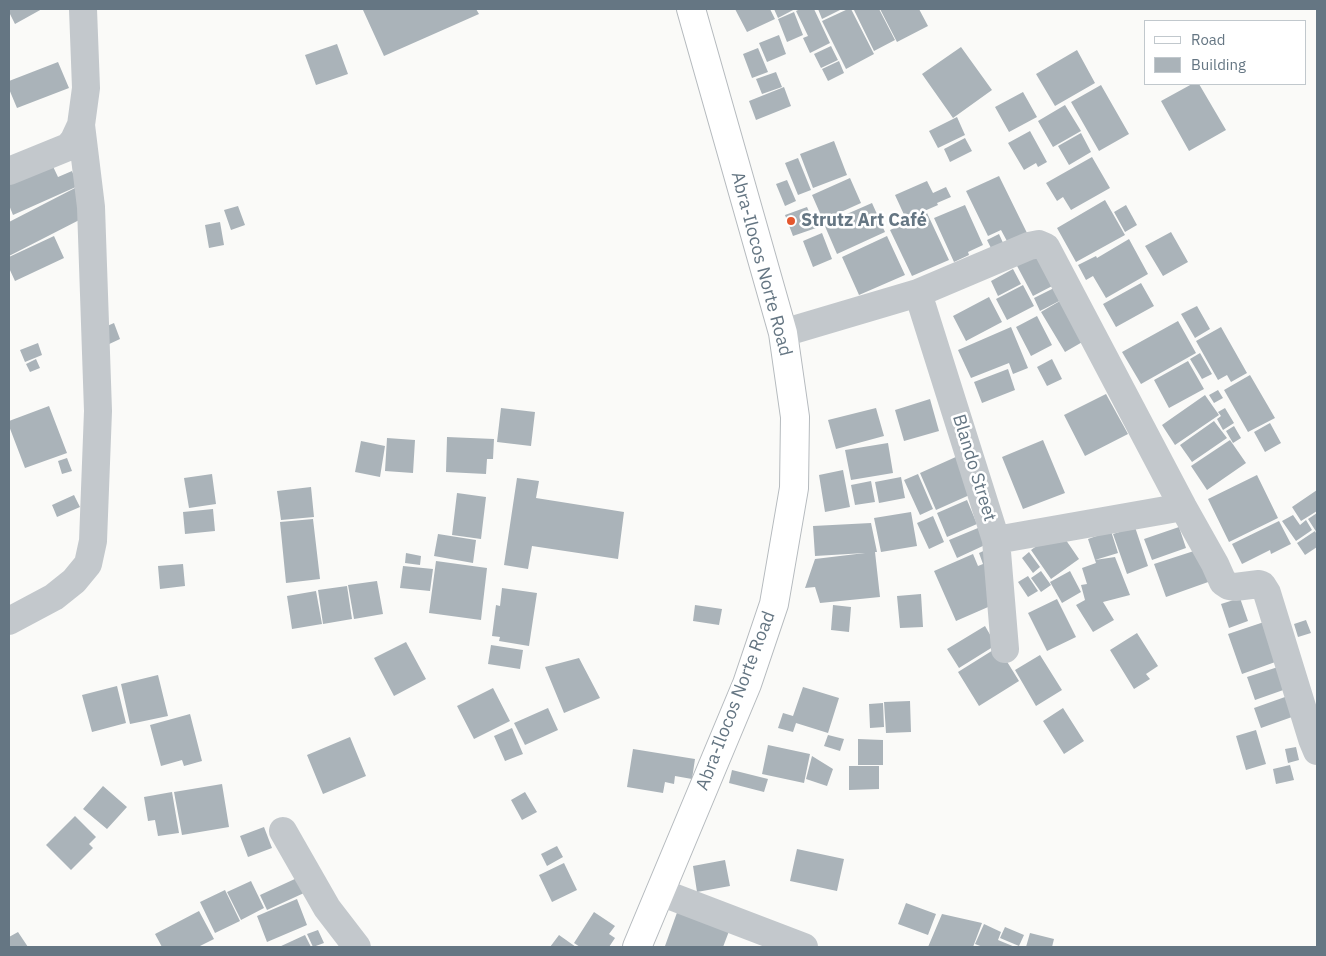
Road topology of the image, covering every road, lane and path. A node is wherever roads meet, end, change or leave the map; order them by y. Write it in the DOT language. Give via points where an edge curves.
graph roads {
  1 [pos="83,9"];
  2 [pos="691,9"];
  3 [pos="81,124"];
  4 [pos="9,171"];
  5 [pos="918,293"];
  6 [pos="783,333"];
  7 [pos="1183,507"];
  8 [pos="996,540"];
  9 [pos="9,621"];
  10 [pos="1005,649"];
  11 [pos="1317,751"];
  12 [pos="283,831"];
  13 [pos="660,892"];
  14 [pos="357,947"];
  15 [pos="637,947"];
  16 [pos="804,947"];
  1 -- 3 [label="street" via="86,88"];
  2 -- 6 [label="main road, Abra-Ilocos Norte Road"];
  3 -- 4 [label="street" via="68,147"];
  3 -- 9 [label="street" via="91,207 98,411 93,541 88,564 74,581 54,597"];
  5 -- 6 [label="street"];
  5 -- 7 [label="street" via="1029,246 1039,244 1046,247"];
  5 -- 8 [label="street, Blando Street"];
  6 -- 13 [label="main road, Abra-Ilocos Norte Road" via="795,417 794,488 774,604 746,684"];
  7 -- 8 [label="street"];
  7 -- 11 [label="street" via="1223,582 1235,587 1259,584 1267,593"];
  8 -- 10 [label="street, Blando Street"];
  12 -- 14 [label="street" via="327,908"];
  13 -- 15 [label="main road, Abra-Ilocos Norte Road"];
  13 -- 16 [label="street"];
}
